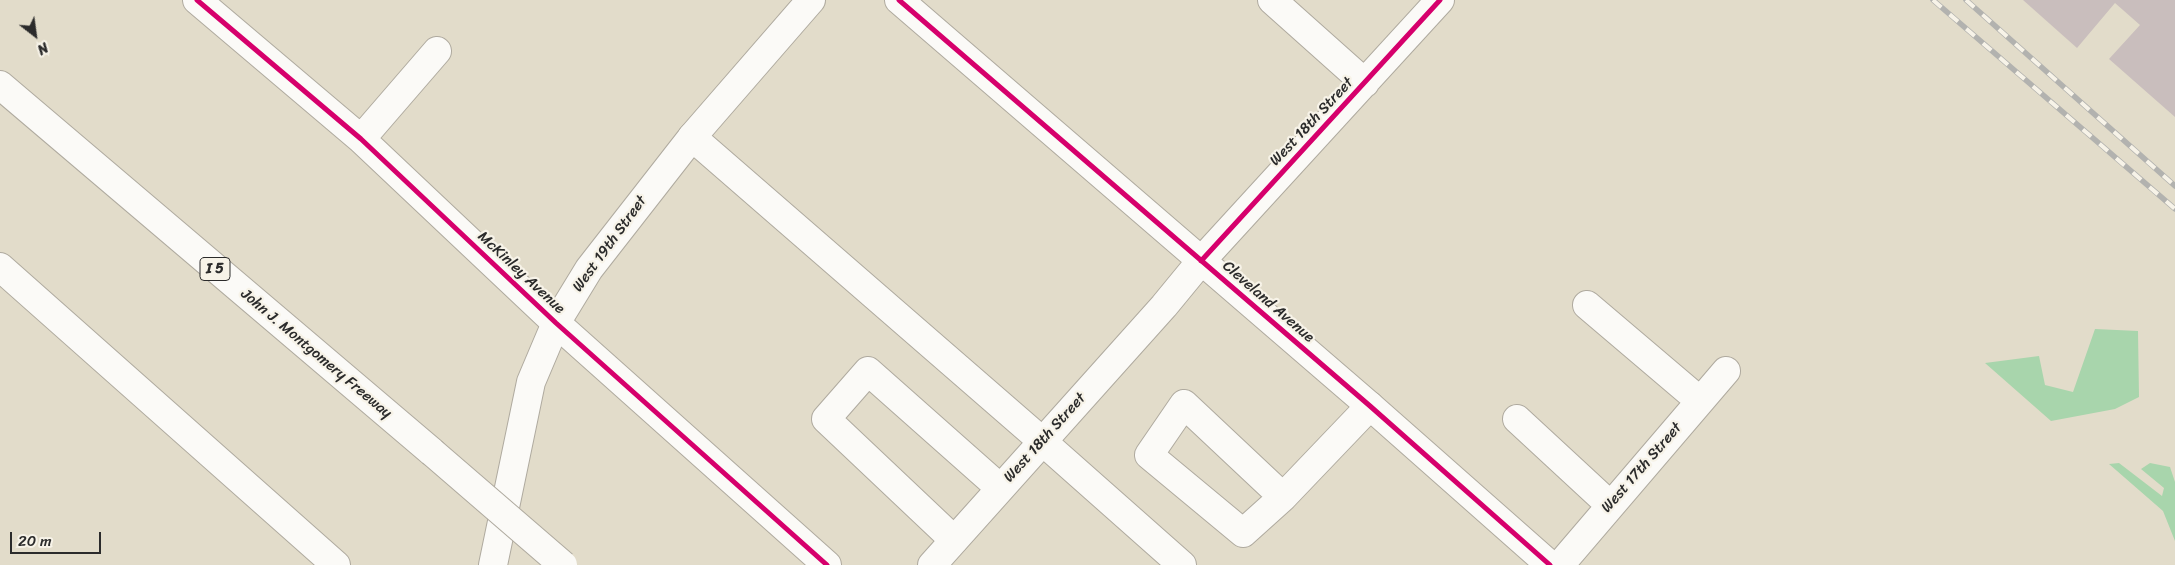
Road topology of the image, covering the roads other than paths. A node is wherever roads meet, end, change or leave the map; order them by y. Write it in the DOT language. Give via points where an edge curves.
graph roads {
  1 [pos="197,0"];
  2 [pos="811,0"];
  3 [pos="899,0"];
  4 [pos="1272,0"];
  5 [pos="1440,0"];
  6 [pos="437,51"];
  7 [pos="1366,83"];
  8 [pos="0,85"];
  9 [pos="692,137"];
  10 [pos="361,139"];
  11 [pos="1201,261"];
  12 [pos="0,267"];
  13 [pos="1587,305"];
  14 [pos="556,323"];
  15 [pos="1726,371"];
  16 [pos="1700,401"];
  17 [pos="1370,406"];
  18 [pos="1517,420"];
  19 [pos="1042,441"];
  20 [pos="1000,488"];
  21 [pos="1283,497"];
  22 [pos="1610,504"];
  23 [pos="954,540"];
  24 [pos="336,565"];
  25 [pos="493,565"];
  26 [pos="563,565"];
  27 [pos="827,565"];
  28 [pos="932,565"];
  29 [pos="1182,565"];
  30 [pos="1550,565"];
  31 [pos="1560,565"];
  1 -- 10 [label="main road, McKinley Avenue"];
  2 -- 9 [label="main road, West 19th Street"];
  3 -- 11 [label="main road, Cleveland Avenue"];
  4 -- 7 [label="main road"];
  5 -- 7 [label="main road, West 18th Street"];
  6 -- 10 [label="main road"];
  7 -- 11 [label="main road, West 18th Street"];
  8 -- 26 [label="main road, John J. Montgomery Freeway / I 5, bridge"];
  9 -- 14 [label="main road, West 19th Street" via="589,268"];
  9 -- 19 [label="main road"];
  10 -- 14 [label="main road, McKinley Avenue"];
  11 -- 17 [label="main road, Cleveland Avenue"];
  11 -- 19 [label="main road, West 18th Street"];
  12 -- 24 [label="main road"];
  13 -- 16 [label="main road"];
  14 -- 25 [label="main road, West 19th Street" via="531,382"];
  14 -- 27 [label="main road, McKinley Avenue"];
  15 -- 16 [label="main road, West 17th Street"];
  16 -- 22 [label="main road, West 17th Street"];
  17 -- 21 [label="main road"];
  17 -- 30 [label="main road, Cleveland Avenue"];
  18 -- 22 [label="main road"];
  19 -- 20 [label="main road, West 18th Street"];
  19 -- 29 [label="main road"];
  20 -- 23 [label="main road, West 18th Street"];
  20 -- 23 [label="main road" via="868,372 838,405 826,419"];
  21 -- 21 [label="main road" via="1184,404 1149,455 1243,533"];
  22 -- 31 [label="main road, West 17th Street"];
  23 -- 28 [label="main road, West 18th Street"];
}
